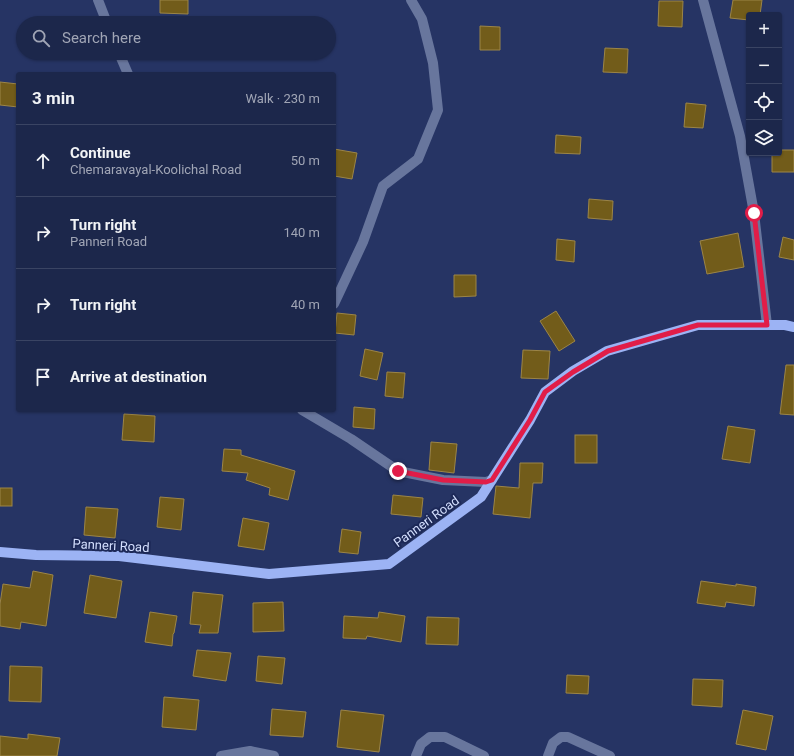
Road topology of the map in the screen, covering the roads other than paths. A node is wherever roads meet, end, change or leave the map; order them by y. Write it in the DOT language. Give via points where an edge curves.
graph roads {
  1 [pos="98,0"];
  2 [pos="411,0"];
  3 [pos="703,0"];
  4 [pos="104,16"];
  5 [pos="122,60"];
  6 [pos="127,72"];
  7 [pos="336,300"];
  8 [pos="767,325"];
  9 [pos="794,327"];
  10 [pos="305,412"];
  11 [pos="492,480"];
  12 [pos="0,552"];
  13 [pos="221,756"];
  14 [pos="274,756"];
  15 [pos="416,756"];
  16 [pos="484,756"];
  17 [pos="548,756"];
  18 [pos="610,756"];
  1 -- 4 [label="street"];
  2 -- 7 [label="street" via="422,19 433,62 438,110 418,159 383,186 363,242"];
  3 -- 8 [label="street" via="740,136 754,213"];
  5 -- 6 [label="street"];
  8 -- 9 [label="main road, Panneri Road"];
  8 -- 11 [label="main road, Panneri Road" via="698,325 608,351 545,392"];
  10 -- 11 [label="street" via="352,439 398,471 443,480"];
  11 -- 12 [label="main road, Panneri Road" via="481,497 389,564 269,574 119,556"];
  13 -- 14 [label="street" via="250,751"];
  15 -- 16 [label="street" via="421,744 430,737 445,737"];
  17 -- 18 [label="street" via="561,737 568,737"];
}
